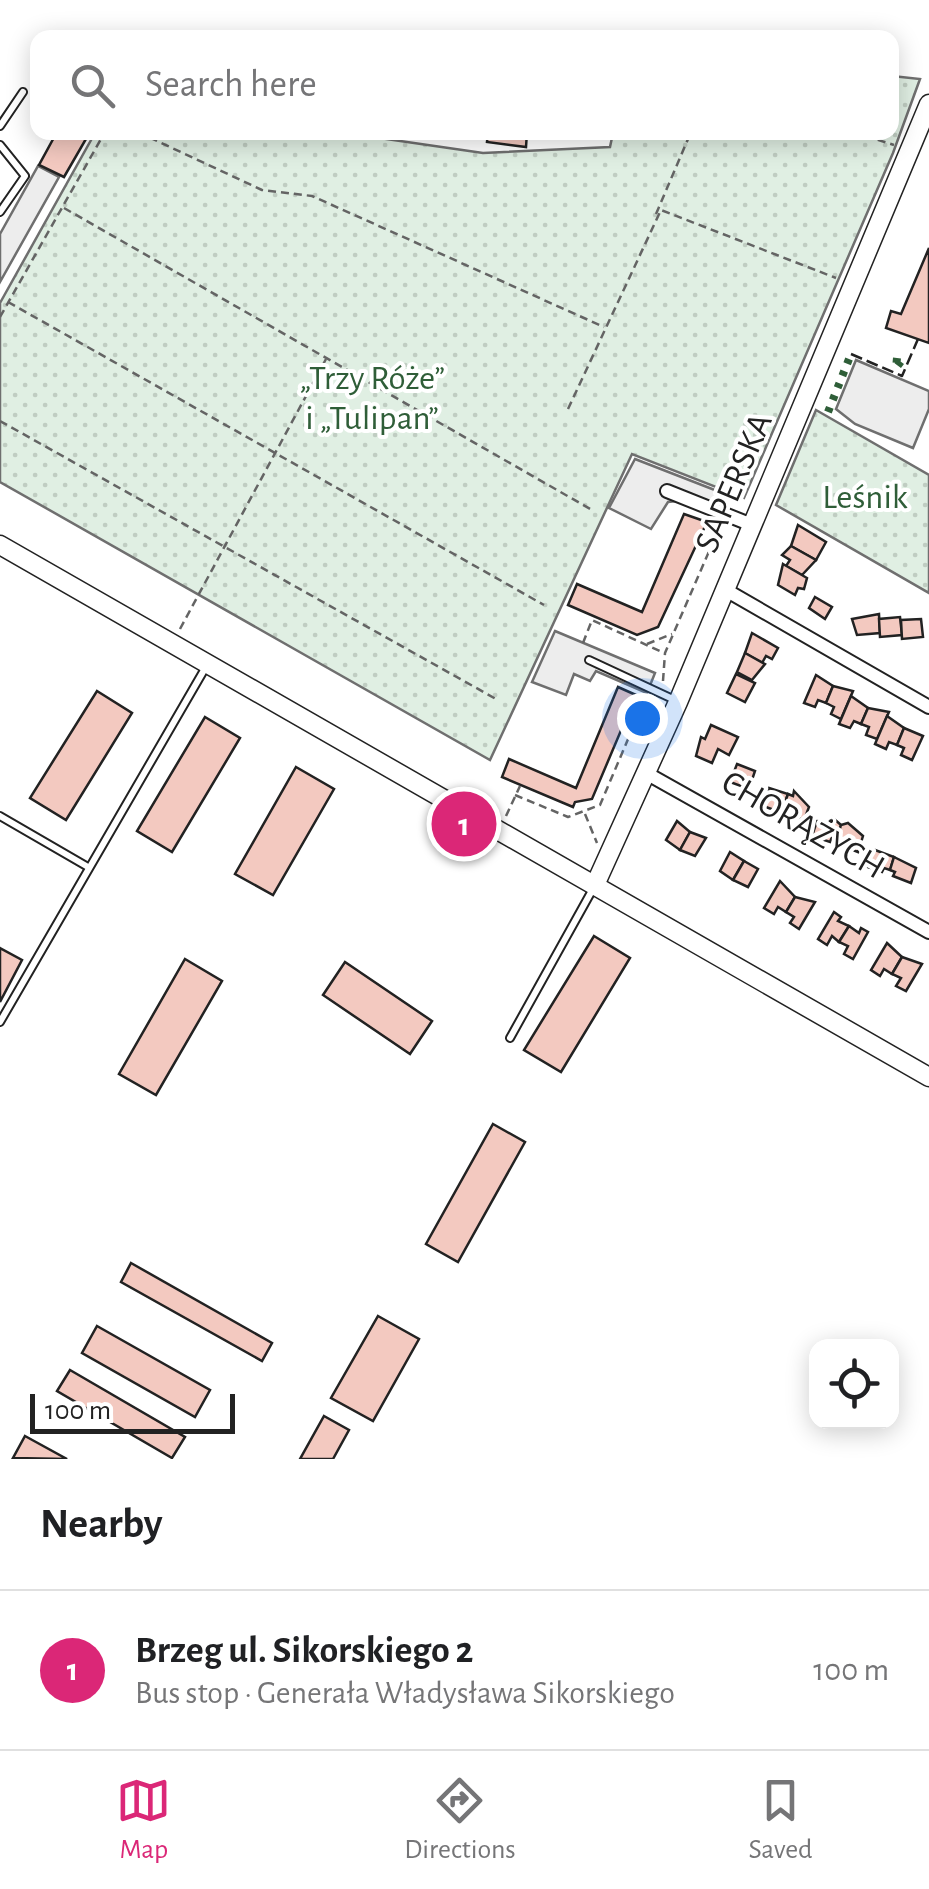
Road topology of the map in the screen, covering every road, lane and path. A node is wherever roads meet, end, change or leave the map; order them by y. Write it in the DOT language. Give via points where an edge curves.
graph roads {
  1 [pos="23,92"];
  2 [pos="929,104"];
  3 [pos="0,126"];
  4 [pos="100,140"];
  5 [pos="155,140"];
  6 [pos="688,140"];
  7 [pos="878,140"];
  8 [pos="0,145"];
  9 [pos="910,150"];
  10 [pos="64,208"];
  11 [pos="0,212"];
  12 [pos="656,214"];
  13 [pos="852,285"];
  14 [pos="8,302"];
  15 [pos="0,317"];
  16 [pos="604,327"];
  17 [pos="326,358"];
  18 [pos="568,409"];
  19 [pos="0,421"];
  20 [pos="275,453"];
  21 [pos="667,491"];
  22 [pos="592,510"];
  23 [pos="724,514"];
  24 [pos="752,525"];
  25 [pos="0,545"];
  26 [pos="224,547"];
  27 [pos="724,589"];
  28 [pos="544,605"];
  29 [pos="673,634"];
  30 [pos="582,642"];
  31 [pos="172,644"];
  32 [pos="646,644"];
  33 [pos="665,653"];
  34 [pos="589,660"];
  35 [pos="207,664"];
  36 [pos="654,690"];
  37 [pos="496,699"];
  38 [pos="678,702"];
  39 [pos="929,708"];
  40 [pos="646,773"];
  41 [pos="520,786"];
  42 [pos="516,795"];
  43 [pos="584,811"];
  44 [pos="0,816"];
  45 [pos="505,817"];
  46 [pos="598,844"];
  47 [pos="88,867"];
  48 [pos="595,886"];
  49 [pos="929,932"];
  50 [pos="0,1022"];
  51 [pos="510,1038"];
  52 [pos="929,1077"];
  1 -- 3 [label="lane"];
  2 -- 9 [label="main road, SAPERSKA"];
  4 -- 10 [label="path"];
  5 -- 16 [label="path" via="262,190 312,196"];
  6 -- 12 [label="path"];
  7 -- 9 [label="path"];
  8 -- 11 [label="lane" via="26,176"];
  9 -- 13 [label="main road, SAPERSKA"];
  10 -- 14 [label="path"];
  10 -- 17 [label="path"];
  12 -- 13 [label="path" via="667,210"];
  12 -- 16 [label="path"];
  13 -- 24 [label="main road, SAPERSKA"];
  14 -- 15 [label="path"];
  14 -- 20 [label="path"];
  16 -- 18 [label="path"];
  17 -- 20 [label="path"];
  17 -- 22 [label="path"];
  19 -- 26 [label="path"];
  20 -- 26 [label="path"];
  20 -- 28 [label="path"];
  21 -- 23 [label="street"];
  23 -- 24 [label="street"];
  23 -- 29 [label="path"];
  24 -- 27 [label="main road, SAPERSKA"];
  25 -- 31 [label="main road"];
  26 -- 31 [label="path"];
  26 -- 37 [label="path"];
  27 -- 38 [label="main road, SAPERSKA"];
  27 -- 39 [label="street"];
  29 -- 32 [label="path"];
  29 -- 33 [label="path"];
  30 -- 32 [label="path" via="592,620"];
  31 -- 35 [label="main road"];
  32 -- 33 [label="path"];
  33 -- 36 [label="path" via="664,679"];
  34 -- 36 [label="lane"];
  35 -- 47 [label="lane"];
  35 -- 48 [label="main road"];
  36 -- 38 [label="lane"];
  36 -- 43 [label="path" via="600,804"];
  38 -- 40 [label="main road, SAPERSKA"];
  40 -- 48 [label="main road, SAPERSKA"];
  40 -- 49 [label="street, CHORĄŻYCH"];
  41 -- 42 [label="path"];
  42 -- 43 [label="path" via="568,818"];
  42 -- 45 [label="path"];
  43 -- 46 [label="path"];
  44 -- 47 [label="lane"];
  47 -- 50 [label="lane"];
  48 -- 51 [label="lane"];
  48 -- 52 [label="main road"];
}
